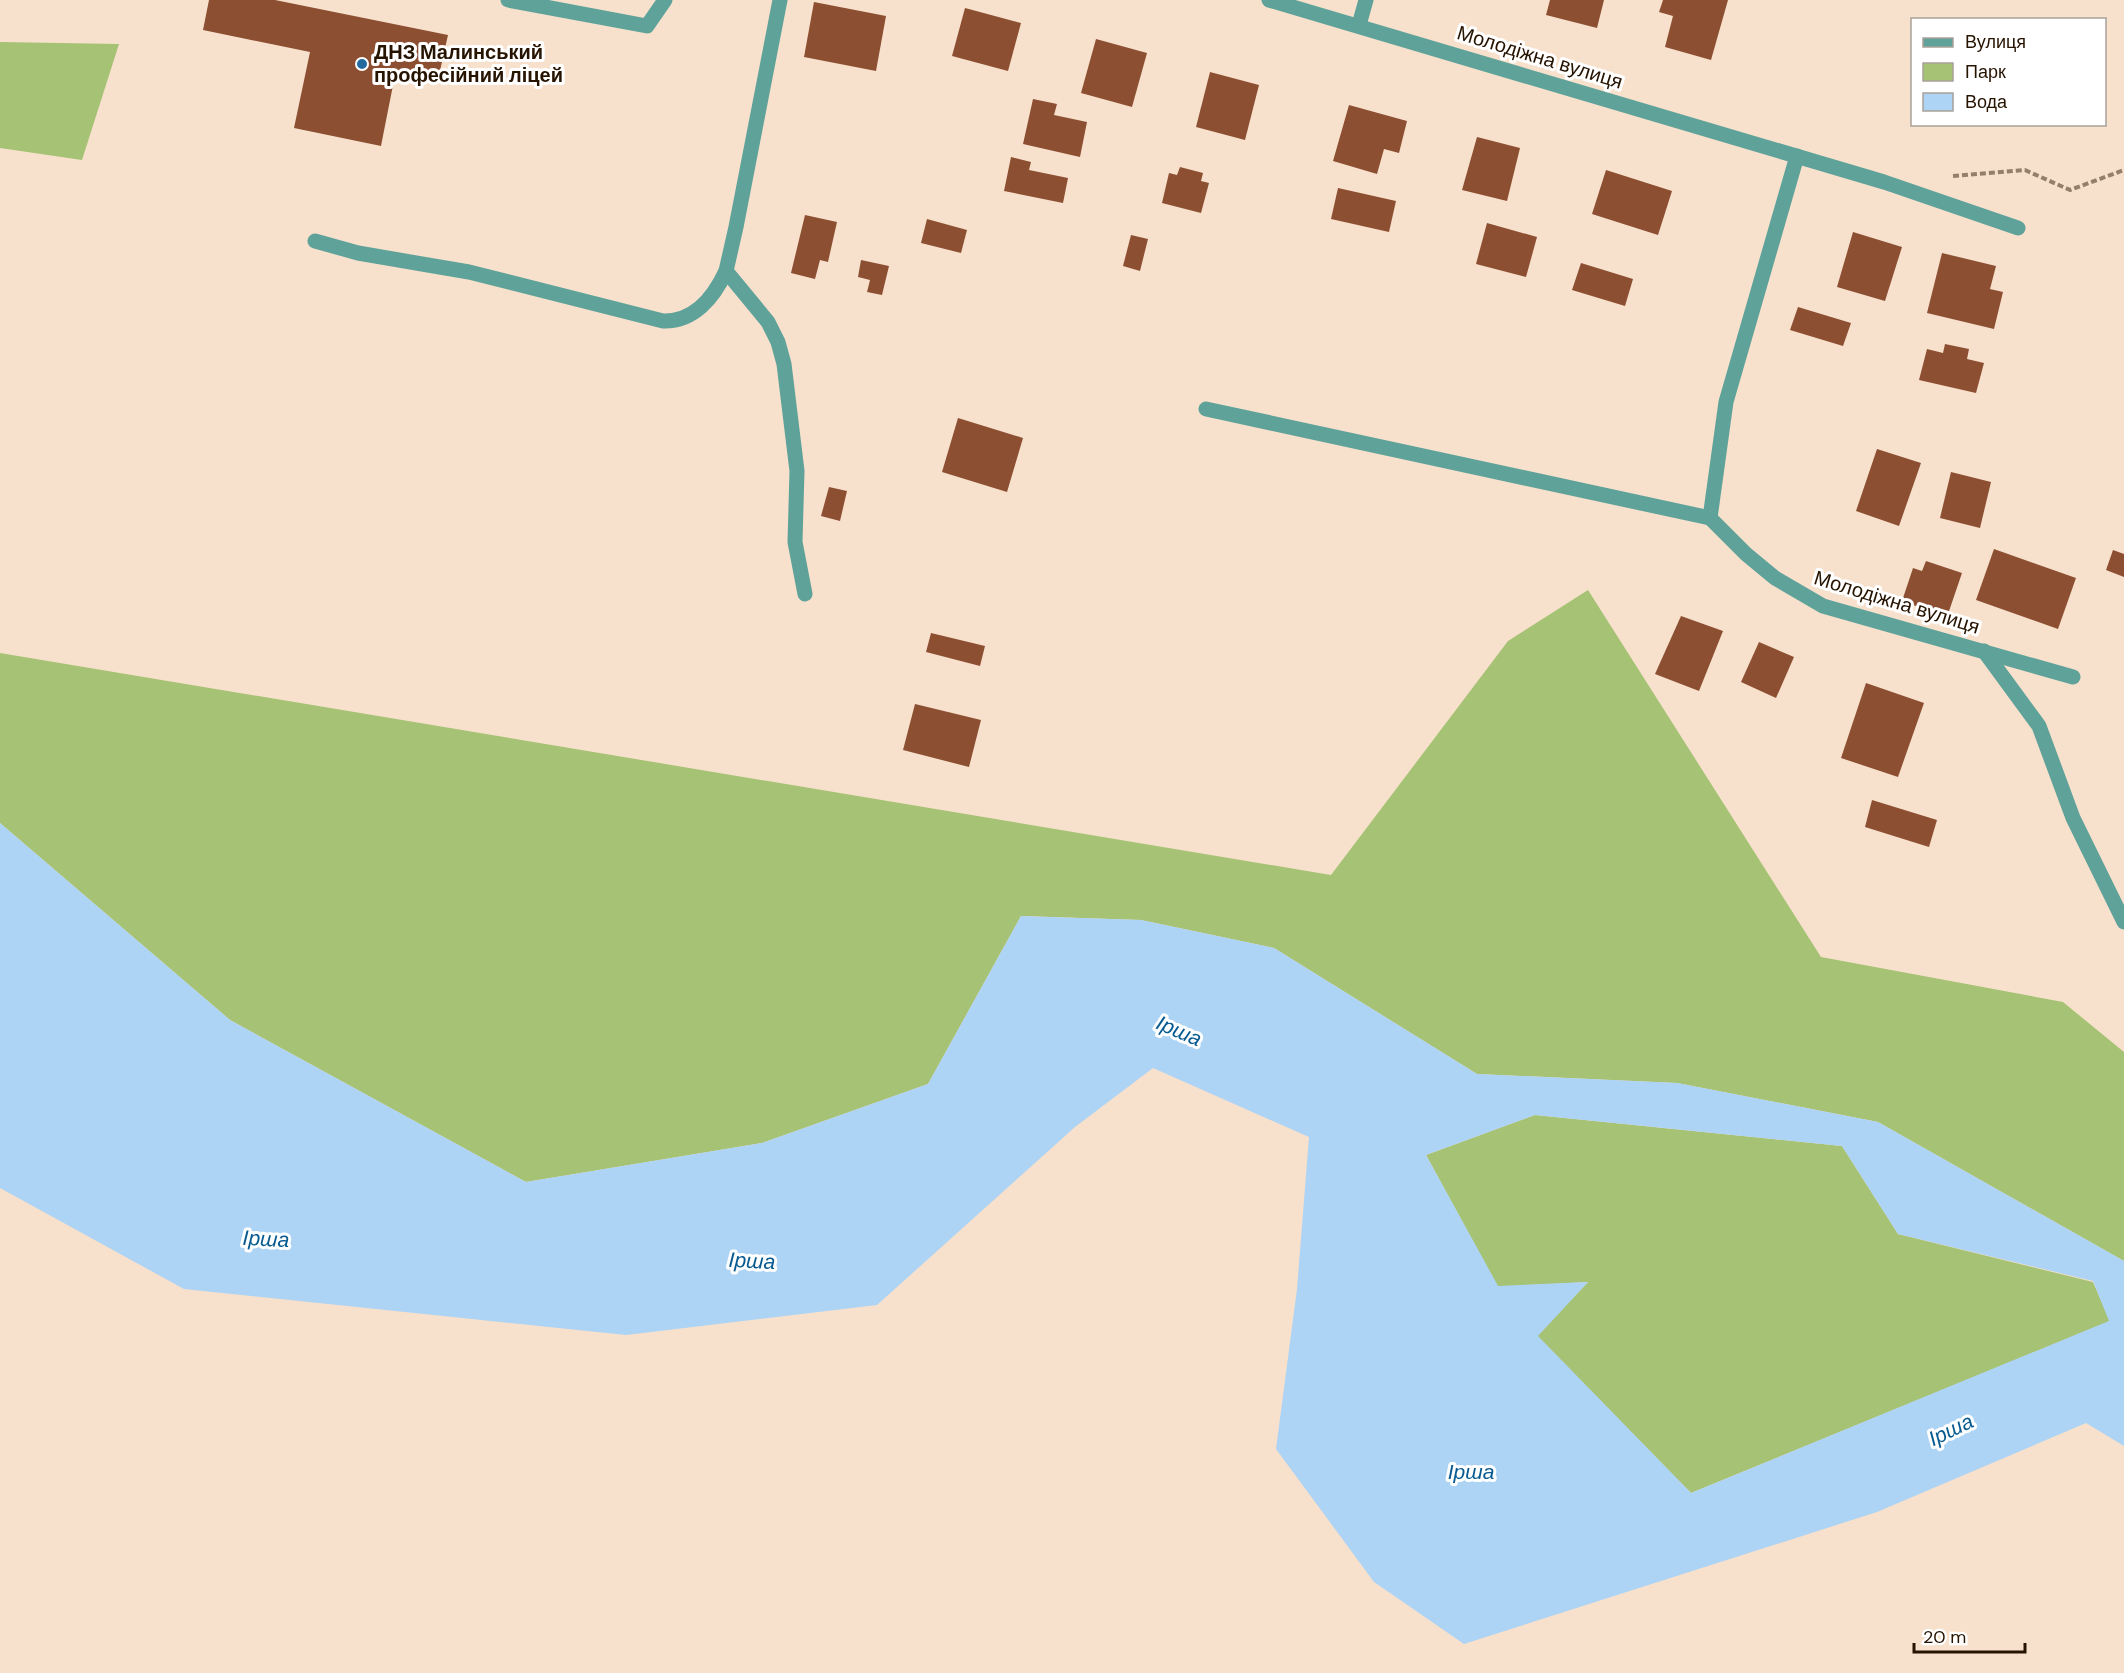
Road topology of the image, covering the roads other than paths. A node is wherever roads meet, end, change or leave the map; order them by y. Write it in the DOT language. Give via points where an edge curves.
graph roads {
  1 [pos="508,0"];
  2 [pos="665,0"];
  3 [pos="780,0"];
  4 [pos="1269,0"];
  5 [pos="1366,0"];
  6 [pos="1359,25"];
  7 [pos="1797,156"];
  8 [pos="2018,228"];
  9 [pos="315,241"];
  10 [pos="726,271"];
  11 [pos="1206,409"];
  12 [pos="1710,518"];
  13 [pos="806,594"];
  14 [pos="1984,651"];
  15 [pos="2073,677"];
  16 [pos="2124,922"];
  1 -- 2 [label="street" via="647,26"];
  3 -- 10 [label="street"];
  4 -- 6 [label="street, Молодіжна вулиця"];
  5 -- 6 [label="street"];
  6 -- 7 [label="street, Молодіжна вулиця"];
  7 -- 8 [label="street, Молодіжна вулиця"];
  7 -- 12 [label="street" via="1726,402"];
  9 -- 10 [label="street" via="358,253 469,272 663,321 686,318 697,310 717,289"];
  10 -- 13 [label="street" via="768,322 784,364 797,471 795,542"];
  11 -- 12 [label="street"];
  12 -- 14 [label="street, Молодіжна вулиця" via="1775,578 1823,606"];
  14 -- 15 [label="street, Молодіжна вулиця"];
  14 -- 16 [label="street" via="2039,726 2073,818"];
}
